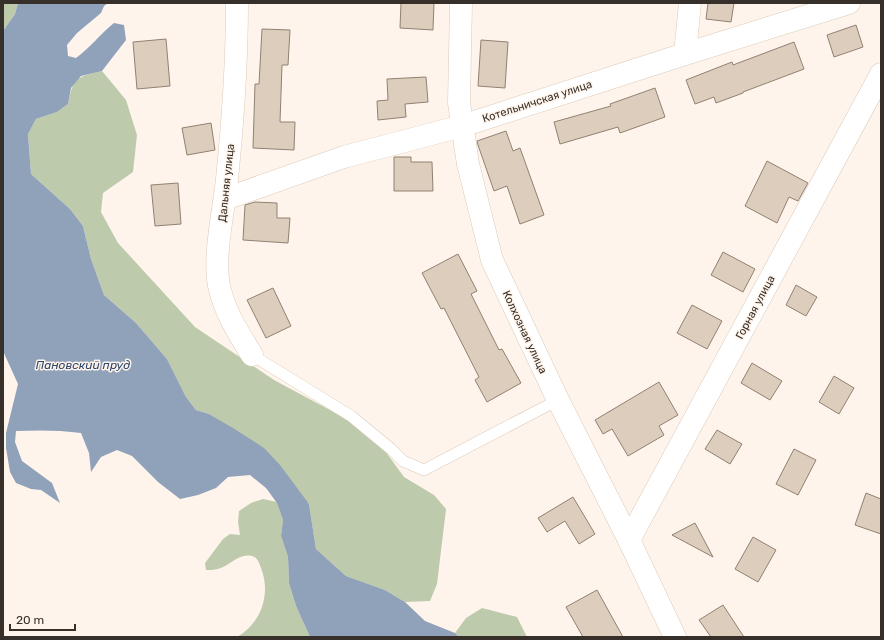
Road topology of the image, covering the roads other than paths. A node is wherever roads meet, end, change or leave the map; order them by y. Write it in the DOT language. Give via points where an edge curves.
graph roads {
  1 [pos="236,3"];
  2 [pos="461,3"];
  3 [pos="690,3"];
  4 [pos="849,3"];
  5 [pos="685,54"];
  6 [pos="881,74"];
  7 [pos="462,126"];
  8 [pos="225,199"];
  9 [pos="252,355"];
  10 [pos="558,400"];
  11 [pos="628,540"];
  12 [pos="675,637"];
  1 -- 8 [label="street, Дальняя улица" via="237,48"];
  2 -- 7 [label="street, Колхозная улица" via="459,103"];
  3 -- 5 [label="street"];
  4 -- 5 [label="street, Котельничская улица"];
  5 -- 7 [label="street, Котельничская улица"];
  6 -- 11 [label="street, Горная улица"];
  7 -- 8 [label="street, Котельничская улица" via="344,157"];
  7 -- 10 [label="street, Колхозная улица" via="468,164 492,260"];
  8 -- 9 [label="street, Дальняя улица" via="217,275 229,316"];
  9 -- 10 [label="lane" via="351,416 403,461 424,470"];
  10 -- 11 [label="street, Колхозная улица"];
  11 -- 12 [label="street, Колхозная улица"];
}
